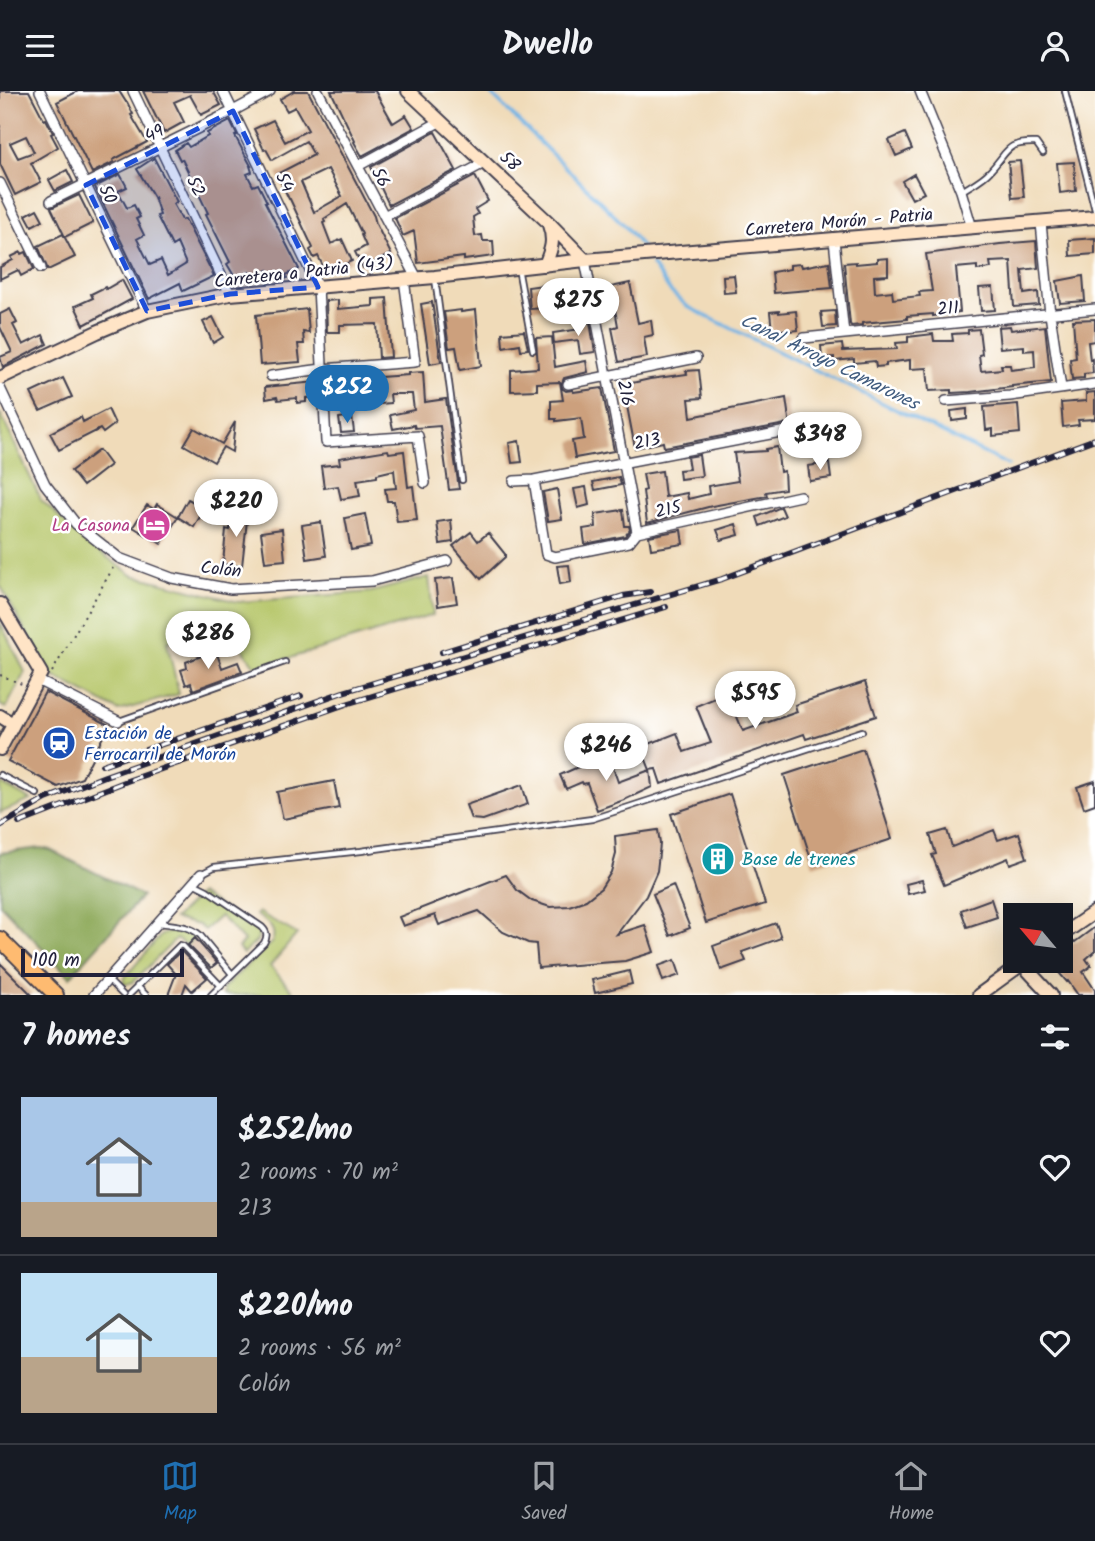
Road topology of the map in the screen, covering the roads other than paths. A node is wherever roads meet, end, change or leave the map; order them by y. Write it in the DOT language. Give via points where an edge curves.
graph roads {
  1 [pos="40,91"];
  2 [pos="133,91"];
  3 [pos="223,91"];
  4 [pos="270,91"];
  5 [pos="318,91"];
  6 [pos="408,91"];
  7 [pos="920,91"];
  8 [pos="1065,91"];
  9 [pos="233,111"];
  10 [pos="441,121"];
  11 [pos="160,147"];
  12 [pos="1043,153"];
  13 [pos="486,162"];
  14 [pos="358,166"];
  15 [pos="0,183"];
  16 [pos="86,185"];
  17 [pos="961,191"];
  18 [pos="51,201"];
  19 [pos="1095,210"];
  20 [pos="384,216"];
  21 [pos="1095,217"];
  22 [pos="548,222"];
  23 [pos="1041,223"];
  24 [pos="972,228"];
  25 [pos="834,240"];
  26 [pos="585,260"];
  27 [pos="545,265"];
  28 [pos="41,268"];
  29 [pos="518,268"];
  30 [pos="435,277"];
  31 [pos="411,278"];
  32 [pos="318,287"];
  33 [pos="230,294"];
  34 [pos="1095,309"];
  35 [pos="147,311"];
  36 [pos="1050,314"];
  37 [pos="844,334"];
  38 [pos="804,338"];
  39 [pos="533,350"];
  40 [pos="696,358"];
  41 [pos="322,369"];
  42 [pos="271,376"];
  43 [pos="607,376"];
  44 [pos="0,378"];
  45 [pos="568,384"];
  46 [pos="1095,384"];
  47 [pos="0,388"];
  48 [pos="1060,388"];
  49 [pos="946,401"];
  50 [pos="786,431"];
  51 [pos="623,462"];
  52 [pos="462,480"];
  53 [pos="534,480"];
  54 [pos="514,481"];
  55 [pos="425,482"];
  56 [pos="800,496"];
  57 [pos="637,532"];
  58 [pos="447,561"];
  59 [pos="0,604"];
  60 [pos="285,662"];
  61 [pos="38,684"];
  62 [pos="0,716"];
  63 [pos="118,722"];
  64 [pos="13,723"];
  65 [pos="862,731"];
  66 [pos="0,749"];
  67 [pos="0,775"];
  68 [pos="37,794"];
  69 [pos="201,874"];
  70 [pos="193,883"];
  71 [pos="1095,912"];
  72 [pos="158,923"];
  73 [pos="1073,927"];
  74 [pos="0,939"];
  75 [pos="1009,973"];
  76 [pos="1033,973"];
  77 [pos="232,974"];
  78 [pos="108,980"];
  79 [pos="137,986"];
  80 [pos="220,986"];
  81 [pos="55,995"];
  82 [pos="94,995"];
  83 [pos="123,995"];
  84 [pos="129,995"];
  85 [pos="146,995"];
  86 [pos="211,995"];
  87 [pos="979,995"];
  88 [pos="1051,995"];
  1 -- 16 [label="street, 50"];
  2 -- 11 [label="street, 52"];
  3 -- 9 [label="street, 54"];
  4 -- 9 [label="street, 49"];
  5 -- 14 [label="street, 56"];
  6 -- 10 [label="street, 58"];
  7 -- 17 [label="street"];
  8 -- 19 [label="lane"];
  9 -- 11 [label="street, 49"];
  9 -- 32 [label="street, 54"];
  10 -- 13 [label="street, 58"];
  10 -- 14 [label="street"];
  11 -- 16 [label="street, 49"];
  11 -- 33 [label="street, 52"];
  12 -- 17 [label="lane" via="1036,143 1010,146 988,173"];
  13 -- 20 [label="street"];
  13 -- 22 [label="street, 58"];
  14 -- 20 [label="street, 56"];
  15 -- 28 [label="street"];
  16 -- 18 [label="street, 49"];
  16 -- 35 [label="street, 50"];
  17 -- 24 [label="street"];
  20 -- 31 [label="street, 56"];
  21 -- 23 [label="street, Carretera Morón - Patria"];
  22 -- 26 [label="street, 58"];
  22 -- 27 [label="street" via="553,245"];
  23 -- 24 [label="street, Carretera Morón - Patria"];
  23 -- 36 [label="street"];
  24 -- 25 [label="street, Carretera Morón - Patria"];
  25 -- 26 [label="street, Carretera Morón - Patria"];
  25 -- 37 [label="street"];
  26 -- 27 [label="street, Carretera a Patria (43)"];
  26 -- 43 [label="street, 216"];
  27 -- 29 [label="street, Carretera a Patria (43)"];
  29 -- 30 [label="street, Carretera a Patria (43)"];
  29 -- 39 [label="lane"];
  30 -- 31 [label="street, Carretera a Patria (43)"];
  30 -- 52 [label="lane"];
  31 -- 32 [label="street, Carretera a Patria (43)"];
  31 -- 41 [label="street" via="415,362"];
  32 -- 33 [label="street, Carretera a Patria (43)"];
  32 -- 41 [label="street"];
  33 -- 35 [label="street, Carretera a Patria (43)"];
  34 -- 36 [label="street, 211"];
  35 -- 44 [label="street, Carretera a Patria (43)"];
  36 -- 37 [label="street, 211"];
  36 -- 48 [label="street"];
  37 -- 38 [label="street, 211"];
  40 -- 43 [label="street"];
  41 -- 42 [label="street"];
  41 -- 55 [label="street" via="326,442 418,436"];
  43 -- 45 [label="street"];
  43 -- 51 [label="street, 216"];
  46 -- 48 [label="street"];
  47 -- 58 [label="street, Colón" via="45,484 76,524 119,558 172,578 231,589 372,581"];
  48 -- 49 [label="street"];
  50 -- 51 [label="street, 213"];
  51 -- 53 [label="street, 213"];
  51 -- 57 [label="street, 216"];
  53 -- 54 [label="street, 213"];
  53 -- 57 [label="street, 215" via="547,554 555,557 629,542"];
  56 -- 57 [label="street, 215"];
  59 -- 61 [label="street" via="41,673"];
  60 -- 63 [label="lane"];
  61 -- 63 [label="street"];
  61 -- 64 [label="street"];
  62 -- 64 [label="street"];
  64 -- 66 [label="street"];
  65 -- 69 [label="lane" via="592,819 214,867"];
  67 -- 68 [label="lane"];
  69 -- 70 [label="street"];
  70 -- 72 [label="street"];
  70 -- 77 [label="lane" via="266,932 264,943"];
  71 -- 73 [label="street"];
  72 -- 77 [label="lane" via="195,930"];
  72 -- 78 [label="street"];
  74 -- 81 [label="main road"];
  75 -- 87 [label="street"];
  76 -- 88 [label="street"];
  77 -- 80 [label="lane"];
  78 -- 82 [label="street"];
  78 -- 83 [label="lane"];
  79 -- 80 [label="lane" via="180,945"];
  79 -- 84 [label="lane"];
  79 -- 85 [label="lane"];
  80 -- 86 [label="lane"];
}
